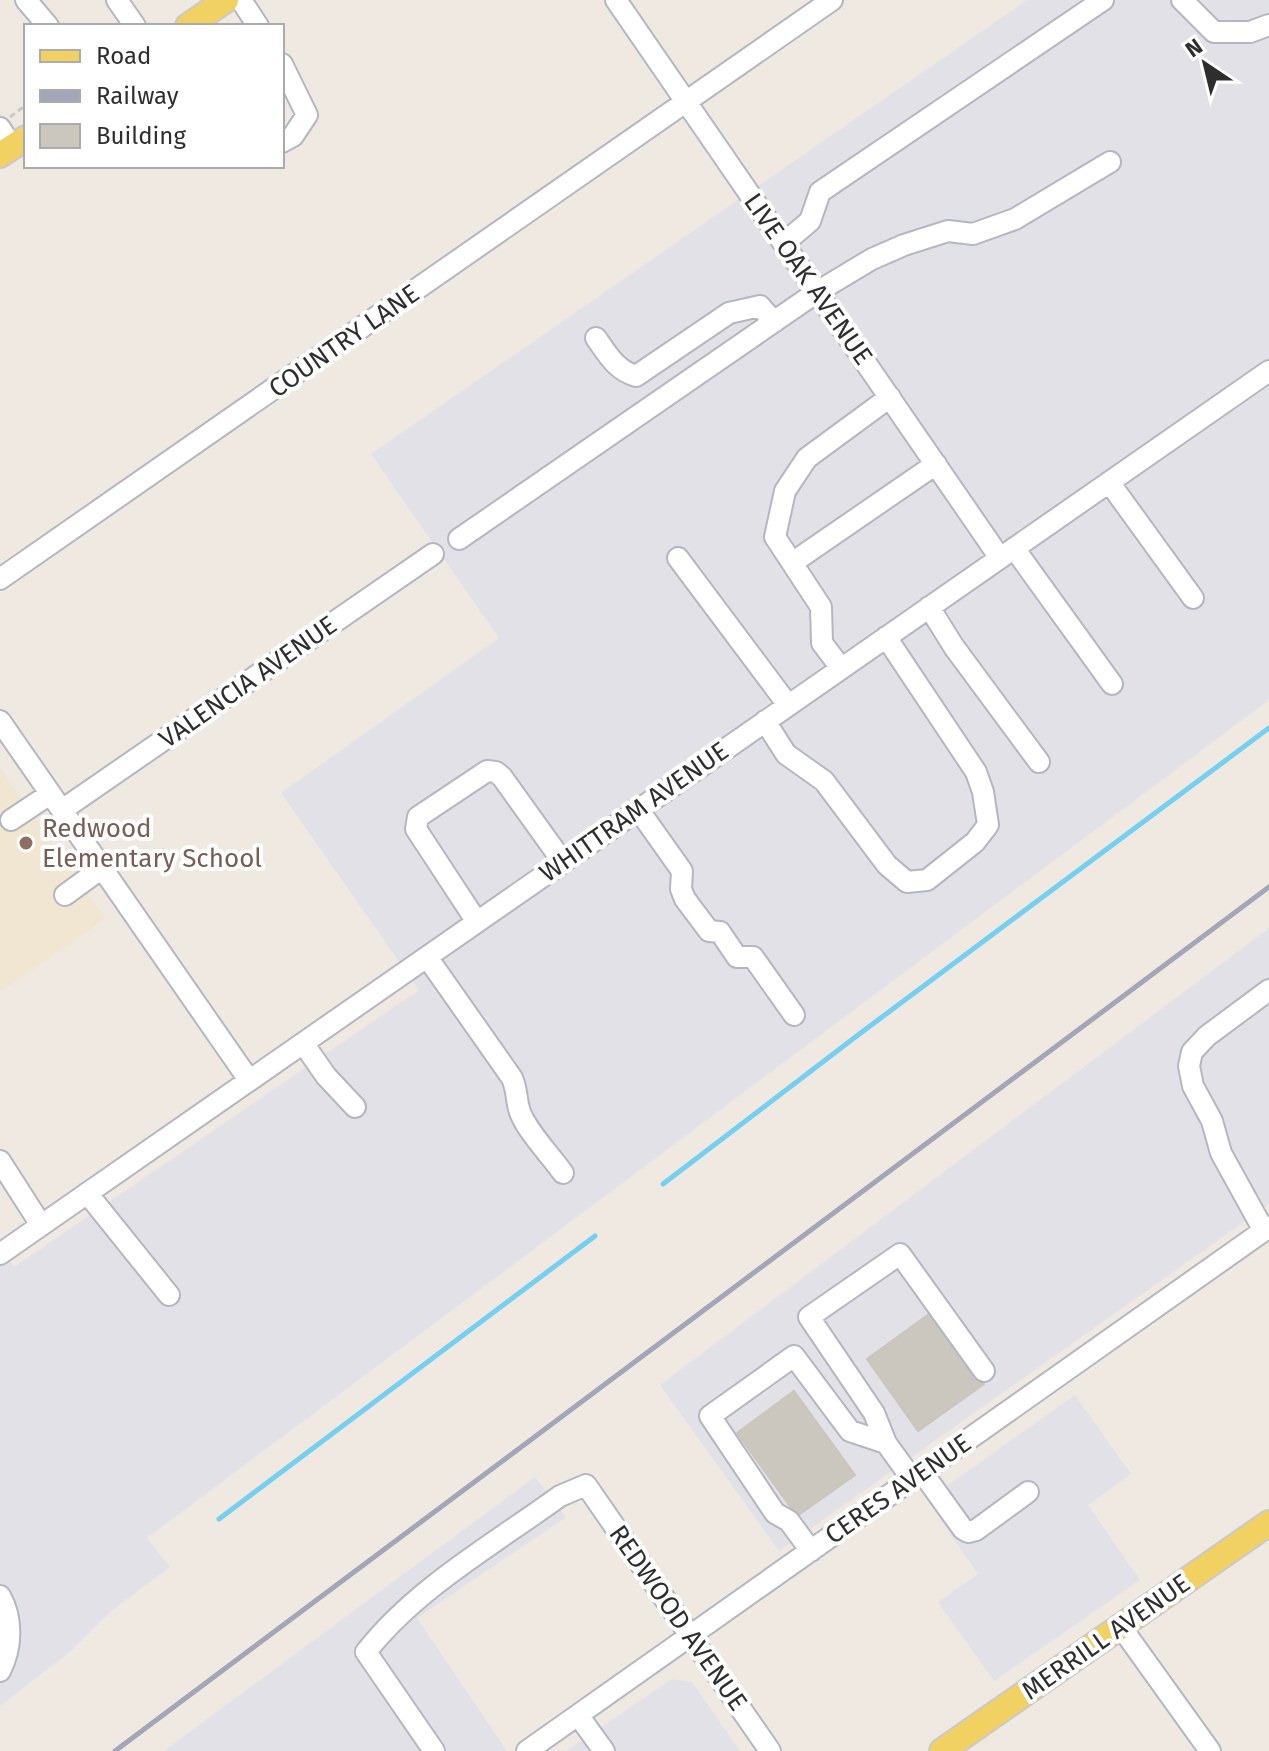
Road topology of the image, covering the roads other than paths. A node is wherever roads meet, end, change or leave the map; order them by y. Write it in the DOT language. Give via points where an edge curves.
graph roads {
  1 [pos="26,0"];
  2 [pos="117,0"];
  3 [pos="241,0"];
  4 [pos="616,0"];
  5 [pos="832,0"];
  6 [pos="1103,0"];
  7 [pos="1182,0"];
  8 [pos="211,4"];
  9 [pos="46,24"];
  10 [pos="134,24"];
  11 [pos="190,24"];
  12 [pos="257,24"];
  13 [pos="1269,25"];
  14 [pos="284,68"];
  15 [pos="687,103"];
  16 [pos="284,141"];
  17 [pos="1110,162"];
  18 [pos="784,243"];
  19 [pos="817,292"];
  20 [pos="774,322"];
  21 [pos="596,338"];
  22 [pos="1269,371"];
  23 [pos="890,397"];
  24 [pos="936,464"];
  25 [pos="1109,482"];
  26 [pos="459,539"];
  27 [pos="1007,553"];
  28 [pos="433,554"];
  29 [pos="678,558"];
  30 [pos="792,563"];
  31 [pos="0,579"];
  32 [pos="1193,598"];
  33 [pos="929,607"];
  34 [pos="886,637"];
  35 [pos="841,668"];
  36 [pos="1112,684"];
  37 [pos="788,705"];
  38 [pos="0,721"];
  39 [pos="765,721"];
  40 [pos="1039,762"];
  41 [pos="56,802"];
  42 [pos="638,809"];
  43 [pos="11,820"];
  44 [pos="563,862"];
  45 [pos="102,868"];
  46 [pos="65,895"];
  47 [pos="477,922"];
  48 [pos="427,957"];
  49 [pos="1269,990"];
  50 [pos="794,1015"];
  51 [pos="303,1043"];
  52 [pos="249,1080"];
  53 [pos="355,1107"];
  54 [pos="0,1161"];
  55 [pos="563,1173"];
  56 [pos="87,1193"];
  57 [pos="41,1225"];
  58 [pos="1266,1229"];
  59 [pos="0,1254"];
  60 [pos="169,1295"];
  61 [pos="984,1371"];
  62 [pos="886,1443"];
  63 [pos="917,1476"];
  64 [pos="1028,1492"];
  65 [pos="1269,1523"];
  66 [pos="811,1551"];
  67 [pos="0,1596"];
  68 [pos="1121,1627"];
  69 [pos="691,1635"];
  70 [pos="0,1671"];
  71 [pos="578,1715"];
  72 [pos="597,1748"];
  73 [pos="434,1751"];
  74 [pos="527,1751"];
  75 [pos="770,1751"];
  76 [pos="942,1751"];
  77 [pos="1210,1751"];
  1 -- 9 [label="street"];
  2 -- 10 [label="street"];
  3 -- 12 [label="street"];
  4 -- 15 [label="street, LIVE OAK AVENUE"];
  5 -- 15 [label="street"];
  6 -- 18 [label="street" via="820,192 810,221"];
  7 -- 13 [label="street" via="1214,32 1250,32"];
  8 -- 11 [label="main road"];
  14 -- 16 [label="street" via="307,115"];
  15 -- 18 [label="street, LIVE OAK AVENUE"];
  15 -- 31 [label="street, COUNTRY LANE"];
  17 -- 19 [label="street" via="1015,219 973,234 948,231 904,245"];
  18 -- 19 [label="street, LIVE OAK AVENUE"];
  19 -- 20 [label="street"];
  19 -- 23 [label="street, LIVE OAK AVENUE"];
  20 -- 21 [label="street" via="760,306 729,313 636,376 614,365"];
  20 -- 26 [label="street"];
  22 -- 25 [label="street, WHITTRAM AVENUE"];
  23 -- 24 [label="street, LIVE OAK AVENUE"];
  23 -- 30 [label="street" via="807,458 785,491 775,537"];
  24 -- 27 [label="street, LIVE OAK AVENUE"];
  24 -- 30 [label="street"];
  25 -- 27 [label="street, WHITTRAM AVENUE"];
  25 -- 32 [label="street"];
  27 -- 33 [label="street, WHITTRAM AVENUE"];
  27 -- 36 [label="street, LIVE OAK AVENUE"];
  28 -- 41 [label="street, VALENCIA AVENUE"];
  29 -- 37 [label="street"];
  30 -- 35 [label="street" via="821,607 822,643"];
  33 -- 34 [label="street, WHITTRAM AVENUE"];
  33 -- 40 [label="street"];
  34 -- 35 [label="street, WHITTRAM AVENUE"];
  34 -- 39 [label="street" via="976,772 983,792 988,825 927,880 907,882 887,865 824,781 786,754"];
  35 -- 37 [label="street, WHITTRAM AVENUE"];
  37 -- 39 [label="street, WHITTRAM AVENUE"];
  38 -- 41 [label="street"];
  39 -- 42 [label="street, WHITTRAM AVENUE"];
  41 -- 43 [label="street, VALENCIA AVENUE"];
  41 -- 45 [label="street"];
  42 -- 44 [label="street, WHITTRAM AVENUE"];
  42 -- 50 [label="street" via="682,871 685,899 709,931 720,932 737,957 753,957"];
  44 -- 47 [label="street, WHITTRAM AVENUE"];
  44 -- 47 [label="street" via="496,772 487,771 418,817 416,829"];
  45 -- 46 [label="street"];
  45 -- 52 [label="street"];
  47 -- 48 [label="street, WHITTRAM AVENUE"];
  48 -- 51 [label="street, WHITTRAM AVENUE"];
  48 -- 55 [label="street" via="512,1078 519,1109"];
  49 -- 58 [label="street" via="1207,1036 1192,1052 1189,1066 1221,1153"];
  51 -- 52 [label="street, WHITTRAM AVENUE"];
  51 -- 53 [label="street"];
  52 -- 56 [label="street, WHITTRAM AVENUE"];
  54 -- 57 [label="street"];
  56 -- 57 [label="street, WHITTRAM AVENUE"];
  56 -- 60 [label="street"];
  57 -- 59 [label="street, WHITTRAM AVENUE"];
  58 -- 63 [label="street, CERES AVENUE"];
  61 -- 62 [label="street" via="900,1254 809,1317 874,1413"];
  62 -- 63 [label="street"];
  62 -- 66 [label="street" via="850,1431 794,1356 710,1416 775,1513 789,1521"];
  63 -- 64 [label="street" via="968,1532"];
  63 -- 66 [label="street, CERES AVENUE"];
  65 -- 68 [label="main road, MERRILL AVENUE"];
  66 -- 69 [label="street, CERES AVENUE"];
  67 -- 70 [label="street" via="9,1611 8,1654"];
  68 -- 76 [label="main road, MERRILL AVENUE"];
  68 -- 77 [label="street"];
  69 -- 71 [label="street, CERES AVENUE"];
  69 -- 73 [label="street, REDWOOD AVENUE" via="586,1485 560,1496 408,1606 366,1652"];
  69 -- 75 [label="street, REDWOOD AVENUE"];
  71 -- 72 [label="street"];
  71 -- 74 [label="street, CERES AVENUE"];
}
